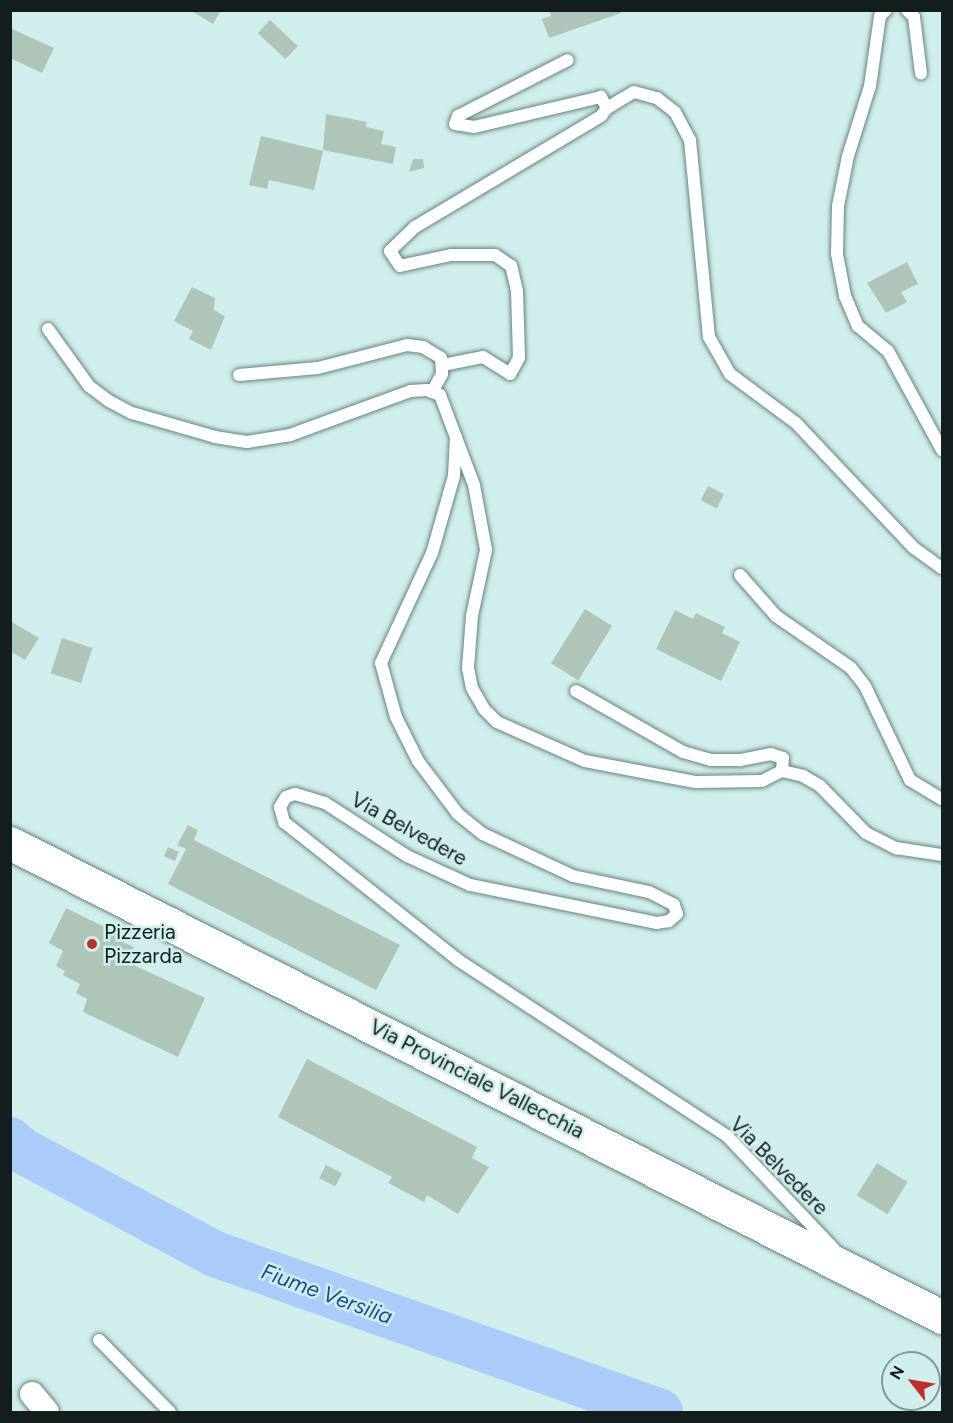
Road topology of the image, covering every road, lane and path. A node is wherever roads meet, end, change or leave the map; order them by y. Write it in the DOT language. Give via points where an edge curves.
graph roads {
  1 [pos="886,10"];
  2 [pos="907,10"];
  3 [pos="568,60"];
  4 [pos="921,74"];
  5 [pos="607,108"];
  6 [pos="48,329"];
  7 [pos="443,365"];
  8 [pos="239,375"];
  9 [pos="432,392"];
  10 [pos="456,437"];
  11 [pos="942,450"];
  12 [pos="942,568"];
  13 [pos="740,575"];
  14 [pos="576,691"];
  15 [pos="783,771"];
  16 [pos="942,799"];
  17 [pos="10,843"];
  18 [pos="942,855"];
  19 [pos="853,1270"];
  20 [pos="942,1317"];
  21 [pos="99,1340"];
  22 [pos="32,1394"];
  23 [pos="47,1413"];
  24 [pos="170,1413"];
  1 -- 11 [label="lane" via="880,16 870,86 848,156 838,206 837,254 845,296 858,326 888,351"];
  2 -- 4 [label="lane" via="914,17"];
  3 -- 5 [label="lane" via="458,116 455,124 474,127 588,98 604,98"];
  5 -- 7 [label="lane" via="584,129 415,227 393,245 392,259 400,266 451,255 495,255 512,266 517,291 519,358 510,374 483,357"];
  5 -- 12 [label="lane" via="634,92 657,98 675,112 690,141 709,337 730,374 796,423 914,548"];
  6 -- 9 [label="lane" via="89,386 109,401 132,413 215,438 247,442 290,435 410,391"];
  7 -- 8 [label="lane" via="441,358 423,347 407,345 318,368"];
  7 -- 9 [label="lane"];
  9 -- 10 [label="lane" via="440,395"];
  10 -- 15 [label="lane" via="474,485 486,550 472,616 468,668 472,688 484,709 497,722 585,761 695,782 762,782"];
  10 -- 19 [label="lane, Via Belvedere" via="454,476 432,553 381,663 396,717 418,761 458,814 483,834 573,876 649,892 674,905 677,914 669,921 657,923 470,885 407,856 325,803 296,794 286,797 280,807 284,822 458,960 727,1136"];
  13 -- 16 [label="lane" via="776,616 851,668 865,686 910,780"];
  14 -- 15 [label="lane" via="683,752 711,760 771,754 783,758"];
  15 -- 18 [label="lane" via="820,786 866,832 896,848"];
  17 -- 19 [label="main road, Via Provinciale Vallecchia"];
  19 -- 20 [label="main road, Via Provinciale Vallecchia"];
  21 -- 24 [label="lane"];
  22 -- 23 [label="street"];
}
